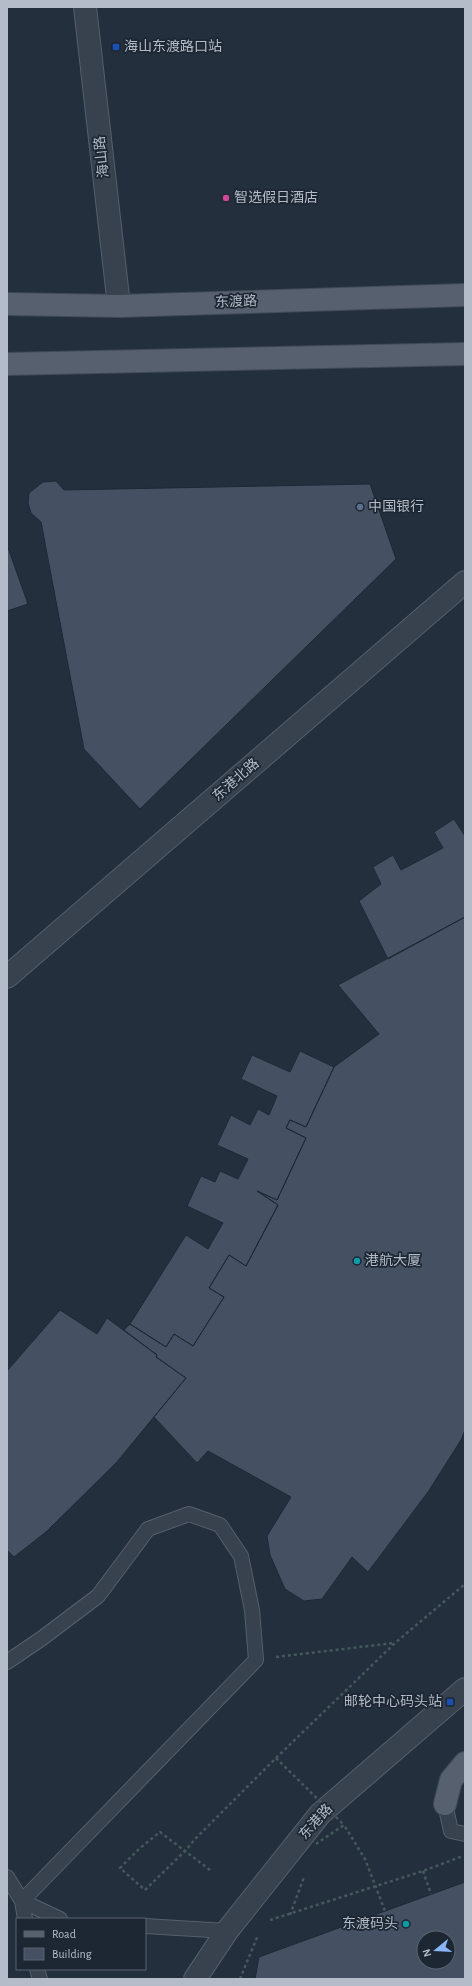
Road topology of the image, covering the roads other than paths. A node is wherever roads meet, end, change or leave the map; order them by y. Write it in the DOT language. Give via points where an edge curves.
graph roads {
  1 [pos="85,7"];
  2 [pos="465,295"];
  3 [pos="7,304"];
  4 [pos="119,306"];
  5 [pos="465,354"];
  6 [pos="7,364"];
  7 [pos="465,582"];
  8 [pos="7,978"];
  9 [pos="7,1662"];
  10 [pos="465,1689"];
  11 [pos="465,1764"];
  12 [pos="445,1804"];
  13 [pos="465,1834"];
  14 [pos="7,1876"];
  15 [pos="22,1901"];
  16 [pos="25,1918"];
  17 [pos="58,1918"];
  18 [pos="146,1926"];
  19 [pos="227,1931"];
  20 [pos="194,1979"];
  1 -- 4 [label="street, 海山路"];
  2 -- 4 [label="main road, 东渡路"];
  3 -- 4 [label="main road, 东渡路"];
  5 -- 6 [label="main road"];
  7 -- 8 [label="street, 东港北路"];
  9 -- 15 [label="lane" via="98,1596 148,1529 189,1514 220,1525 241,1556 252,1610 256,1660"];
  10 -- 19 [label="street, 东港路" via="320,1814"];
  11 -- 12 [label="main road" via="451,1780"];
  12 -- 13 [label="lane" via="451,1831"];
  14 -- 15 [label="lane"];
  15 -- 16 [label="lane"];
  15 -- 17 [label="lane"];
  18 -- 19 [label="lane"];
  19 -- 20 [label="street, 东港路"];
}
